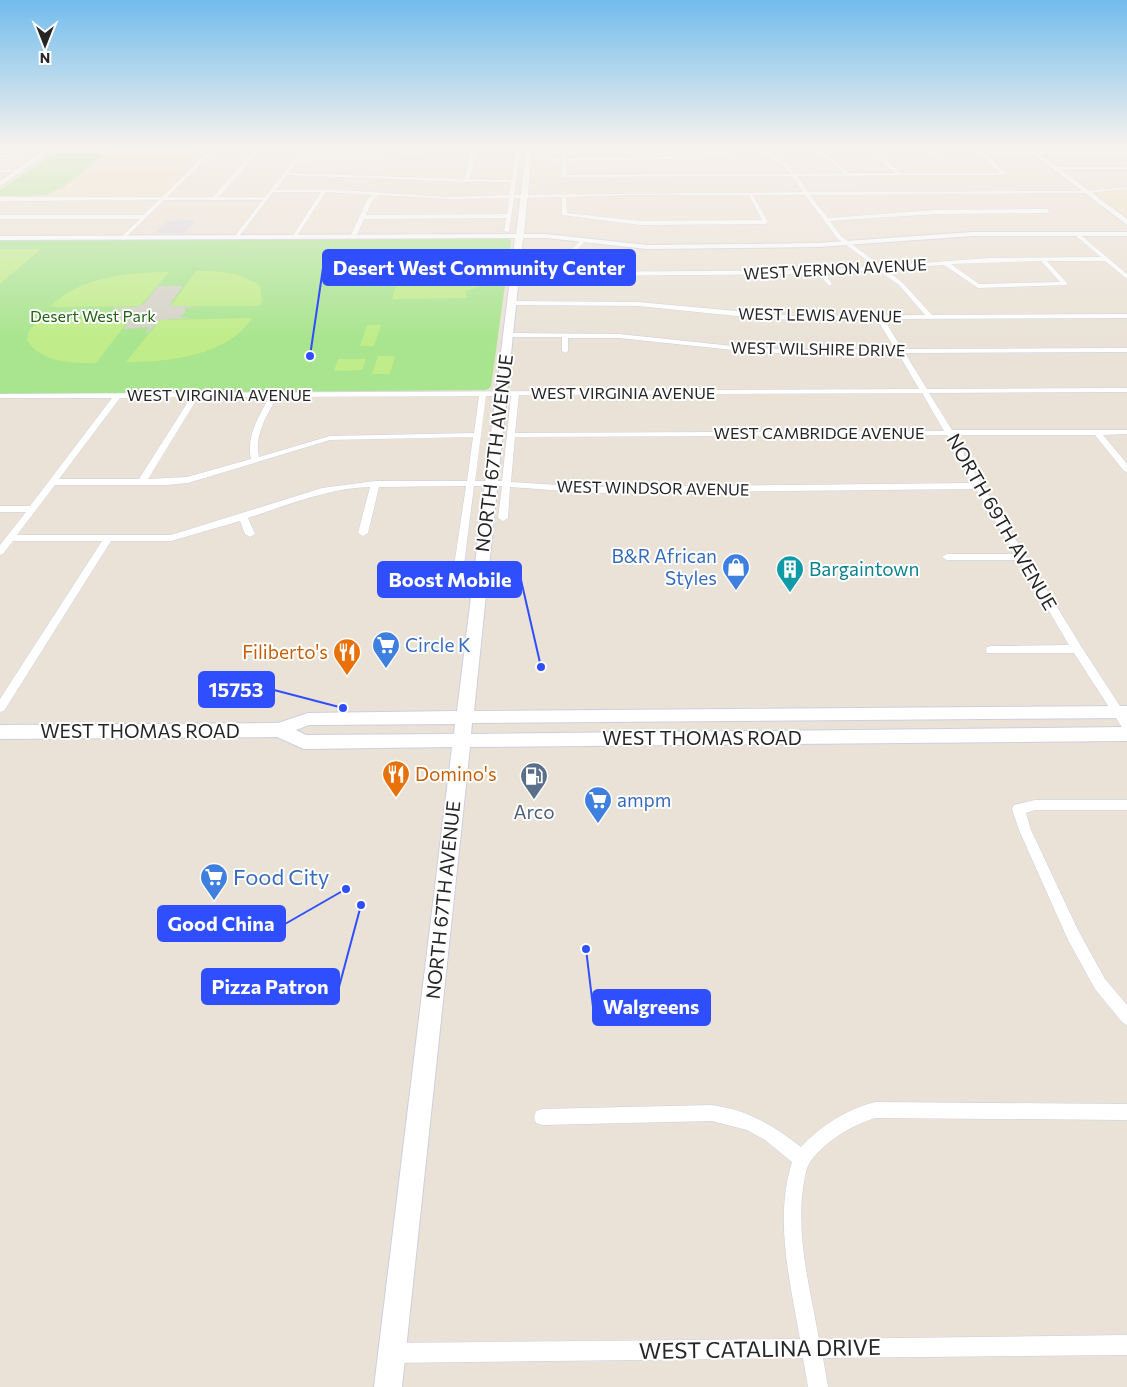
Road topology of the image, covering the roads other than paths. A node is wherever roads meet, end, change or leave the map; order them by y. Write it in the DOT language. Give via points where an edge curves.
graph roads {
  1 [pos="152,209"];
  2 [pos="259,209"];
  3 [pos="313,209"];
  4 [pos="366,209"];
  5 [pos="510,209"];
  6 [pos="523,209"];
  7 [pos="564,209"];
  8 [pos="758,209"];
  9 [pos="817,209"];
  10 [pos="1045,209"];
  11 [pos="1109,209"];
  12 [pos="509,216"];
  13 [pos="0,217"];
  14 [pos="144,217"];
  15 [pos="363,217"];
  16 [pos="825,220"];
  17 [pos="1127,223"];
  18 [pos="507,231"];
  19 [pos="1077,234"];
  20 [pos="1127,234"];
  21 [pos="520,236"];
  22 [pos="238,237"];
  23 [pos="295,237"];
  24 [pos="353,237"];
  25 [pos="0,238"];
  26 [pos="123,238"];
  27 [pos="583,240"];
  28 [pos="846,244"];
  29 [pos="1042,259"];
  30 [pos="1106,259"];
  31 [pos="945,263"];
  32 [pos="882,269"];
  33 [pos="821,272"];
  34 [pos="1127,277"];
  35 [pos="829,284"];
  36 [pos="513,303"];
  37 [pos="929,316"];
  38 [pos="1127,316"];
  39 [pos="879,317"];
  40 [pos="509,335"];
  41 [pos="565,336"];
  42 [pos="653,338"];
  43 [pos="651,346"];
  44 [pos="1127,350"];
  45 [pos="565,351"];
  46 [pos="900,351"];
  47 [pos="1127,390"];
  48 [pos="925,391"];
  49 [pos="501,393"];
  50 [pos="515,393"];
  51 [pos="483,394"];
  52 [pos="274,395"];
  53 [pos="0,396"];
  54 [pos="117,396"];
  55 [pos="196,396"];
  56 [pos="1097,432"];
  57 [pos="1127,432"];
  58 [pos="950,433"];
  59 [pos="477,435"];
  60 [pos="511,435"];
  61 [pos="255,459"];
  62 [pos="1127,470"];
  63 [pos="52,482"];
  64 [pos="142,482"];
  65 [pos="376,484"];
  66 [pos="470,484"];
  67 [pos="498,484"];
  68 [pos="979,486"];
  69 [pos="0,508"];
  70 [pos="32,508"];
  71 [pos="242,517"];
  72 [pos="503,518"];
  73 [pos="363,533"];
  74 [pos="250,534"];
  75 [pos="10,538"];
  76 [pos="108,538"];
  77 [pos="0,552"];
  78 [pos="947,557"];
  79 [pos="1021,557"];
  80 [pos="458,573"];
  81 [pos="1077,649"];
  82 [pos="991,650"];
  83 [pos="0,708"];
  84 [pos="1124,716"];
  85 [pos="462,728"];
  86 [pos="279,730"];
  87 [pos="0,732"];
  88 [pos="1127,734"];
  89 [pos="1127,805"];
  90 [pos="1127,1018"];
  91 [pos="1127,1112"];
  92 [pos="542,1117"];
  93 [pos="802,1159"];
  94 [pos="1127,1345"];
  95 [pos="811,1349"];
  96 [pos="392,1353"];
  97 [pos="388,1387"];
  98 [pos="818,1387"];
  1 -- 14 [label="street"];
  2 -- 22 [label="street"];
  3 -- 23 [label="street"];
  4 -- 15 [label="street"];
  5 -- 12 [label="street"];
  6 -- 21 [label="main road, NORTH 67TH AVENUE"];
  7 -- 8 [label="street" via="564,214 640,223 765,222"];
  9 -- 16 [label="street"];
  10 -- 16 [label="street" via="1047,211 936,212"];
  11 -- 17 [label="main road"];
  12 -- 15 [label="street"];
  12 -- 18 [label="street"];
  13 -- 14 [label="street"];
  14 -- 26 [label="street"];
  15 -- 24 [label="street"];
  16 -- 28 [label="street"];
  19 -- 20 [label="main road"];
  19 -- 28 [label="main road" via="948,235"];
  19 -- 30 [label="street"];
  21 -- 24 [label="main road"];
  21 -- 27 [label="main road"];
  21 -- 36 [label="main road, NORTH 67TH AVENUE"];
  22 -- 23 [label="main road"];
  22 -- 26 [label="main road"];
  23 -- 24 [label="main road"];
  25 -- 26 [label="main road"];
  27 -- 28 [label="main road" via="647,247"];
  27 -- 33 [label="street, WEST VERNON AVENUE" via="565,258 563,274 750,276"];
  28 -- 32 [label="street"];
  29 -- 30 [label="street, WEST VERNON AVENUE"];
  29 -- 31 [label="street, WEST VERNON AVENUE"];
  29 -- 31 [label="street" via="1065,284 978,286"];
  30 -- 34 [label="street"];
  31 -- 32 [label="street, WEST VERNON AVENUE"];
  32 -- 33 [label="street, WEST VERNON AVENUE"];
  32 -- 37 [label="street" via="913,296"];
  33 -- 35 [label="street"];
  36 -- 39 [label="street, WEST LEWIS AVENUE" via="638,304 756,316"];
  36 -- 40 [label="main road, NORTH 67TH AVENUE"];
  37 -- 38 [label="street, WEST LEWIS AVENUE"];
  37 -- 39 [label="street, WEST LEWIS AVENUE"];
  39 -- 46 [label="street, NORTH 69TH AVENUE"];
  40 -- 41 [label="street, WEST WILSHIRE DRIVE"];
  40 -- 49 [label="main road, NORTH 67TH AVENUE"];
  41 -- 42 [label="street, WEST WILSHIRE DRIVE"];
  41 -- 45 [label="street"];
  42 -- 43 [label="street"];
  42 -- 46 [label="street, WEST WILSHIRE DRIVE" via="767,351"];
  44 -- 46 [label="street, WEST WILSHIRE DRIVE"];
  46 -- 48 [label="street, NORTH 69TH AVENUE"];
  47 -- 48 [label="street, WEST VIRGINIA AVENUE"];
  48 -- 50 [label="street, WEST VIRGINIA AVENUE"];
  48 -- 58 [label="street, NORTH 69TH AVENUE"];
  49 -- 50 [label="street, WEST VIRGINIA AVENUE"];
  49 -- 51 [label="street, WEST VIRGINIA AVENUE"];
  49 -- 67 [label="main road, NORTH 67TH AVENUE"];
  50 -- 60 [label="street, NORTH 67TH AVENUE"];
  51 -- 52 [label="street, WEST VIRGINIA AVENUE"];
  51 -- 59 [label="street, NORTH 67TH AVENUE"];
  52 -- 55 [label="street, WEST VIRGINIA AVENUE"];
  52 -- 61 [label="street" via="252,444"];
  53 -- 54 [label="street, WEST VIRGINIA AVENUE"];
  54 -- 55 [label="street, WEST VIRGINIA AVENUE"];
  54 -- 63 [label="street"];
  55 -- 64 [label="street"];
  56 -- 57 [label="street, WEST CAMBRIDGE AVENUE"];
  56 -- 58 [label="street, WEST CAMBRIDGE AVENUE"];
  56 -- 62 [label="street"];
  58 -- 60 [label="street, WEST CAMBRIDGE AVENUE"];
  58 -- 68 [label="street, NORTH 69TH AVENUE"];
  59 -- 61 [label="street" via="337,437"];
  59 -- 66 [label="street, NORTH 67TH AVENUE"];
  60 -- 67 [label="street, NORTH 67TH AVENUE"];
  61 -- 64 [label="street" via="188,480"];
  63 -- 64 [label="street"];
  63 -- 70 [label="street"];
  65 -- 66 [label="street, WEST WINDSOR AVENUE"];
  65 -- 71 [label="street, WEST WINDSOR AVENUE" via="328,489"];
  65 -- 73 [label="street"];
  66 -- 67 [label="street, WEST WINDSOR AVENUE"];
  66 -- 80 [label="street, NORTH 67TH AVENUE"];
  67 -- 68 [label="street, WEST WINDSOR AVENUE" via="591,490"];
  67 -- 72 [label="street, NORTH 67TH AVENUE"];
  67 -- 85 [label="main road, NORTH 67TH AVENUE"];
  68 -- 79 [label="street, NORTH 69TH AVENUE"];
  69 -- 70 [label="street"];
  70 -- 75 [label="street"];
  71 -- 74 [label="street"];
  71 -- 76 [label="street, WEST WINDSOR AVENUE" via="171,538"];
  75 -- 76 [label="street, WEST WINDSOR AVENUE"];
  75 -- 77 [label="street"];
  76 -- 83 [label="street"];
  78 -- 79 [label="street"];
  79 -- 81 [label="street, NORTH 69TH AVENUE"];
  81 -- 82 [label="street"];
  81 -- 84 [label="street, NORTH 69TH AVENUE"];
  84 -- 85 [label="main road, WEST THOMAS ROAD"];
  85 -- 86 [label="main road, WEST THOMAS ROAD" via="308,719"];
  85 -- 86 [label="main road, WEST THOMAS ROAD" via="304,742"];
  85 -- 88 [label="main road, WEST THOMAS ROAD"];
  85 -- 96 [label="main road, NORTH 67TH AVENUE"];
  86 -- 87 [label="main road, WEST THOMAS ROAD"];
  89 -- 90 [label="street" via="1035,805 1018,809 1072,935 1100,984"];
  91 -- 93 [label="street" via="875,1110 841,1122 822,1136"];
  92 -- 93 [label="street" via="712,1113 738,1116 775,1136"];
  93 -- 95 [label="street" via="795,1177 792,1217 794,1249"];
  94 -- 95 [label="street, WEST CATALINA DRIVE"];
  95 -- 96 [label="street, WEST CATALINA DRIVE"];
  95 -- 98 [label="street"];
  96 -- 97 [label="main road, NORTH 67TH AVENUE"];
}
